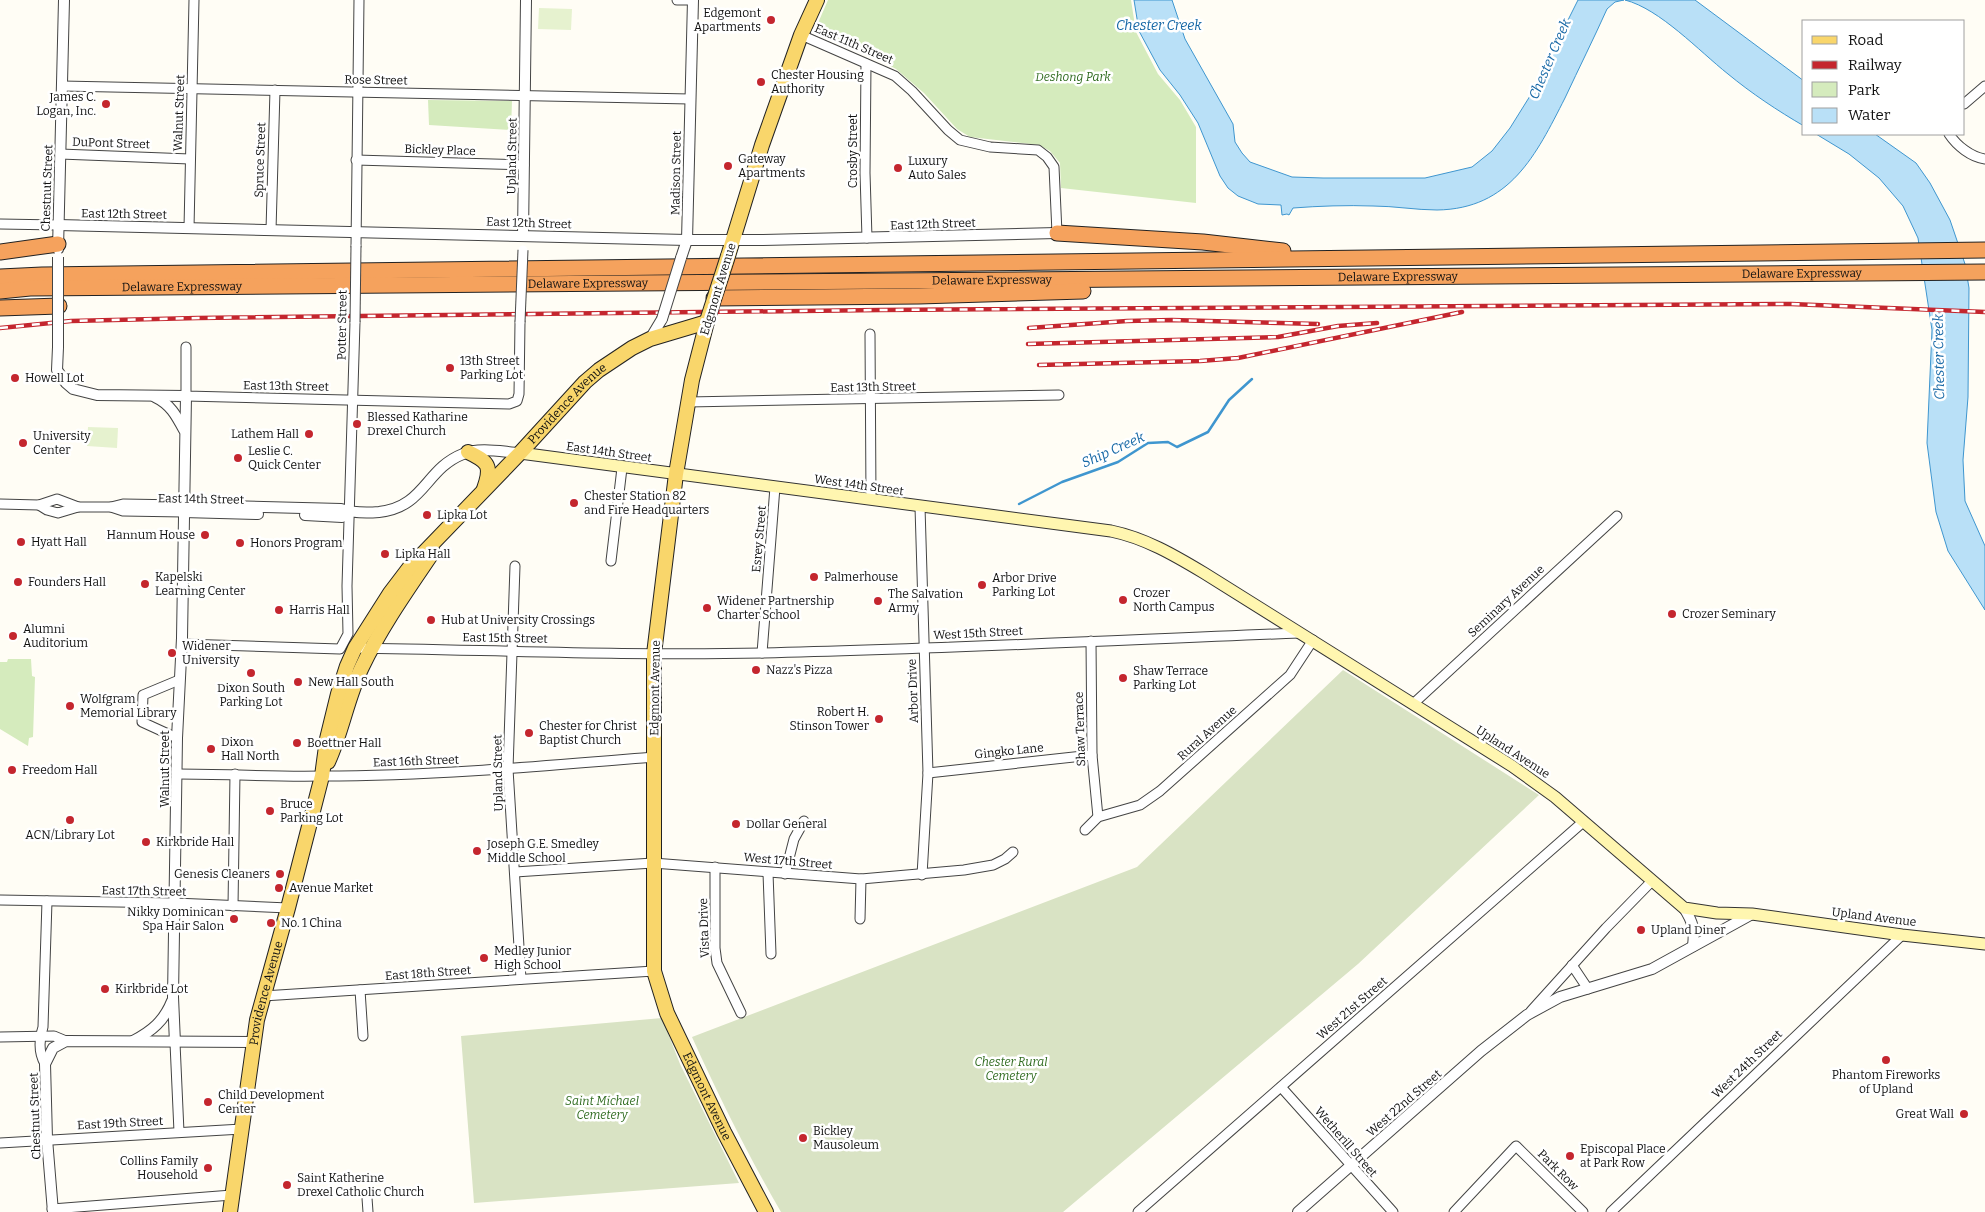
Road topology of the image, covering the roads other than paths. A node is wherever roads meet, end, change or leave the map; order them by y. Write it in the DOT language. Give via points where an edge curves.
graph roads {
  1 [pos="64,0"];
  2 [pos="194,0"];
  3 [pos="359,0"];
  4 [pos="526,0"];
  5 [pos="677,0"];
  6 [pos="692,0"];
  7 [pos="817,0"];
  8 [pos="801,35"];
  9 [pos="866,64"];
  10 [pos="62,86"];
  11 [pos="1985,86"];
  12 [pos="192,89"];
  13 [pos="275,90"];
  14 [pos="357,92"];
  15 [pos="525,96"];
  16 [pos="690,99"];
  17 [pos="1965,103"];
  18 [pos="1950,135"];
  19 [pos="60,154"];
  20 [pos="190,159"];
  21 [pos="1985,159"];
  22 [pos="356,160"];
  23 [pos="524,165"];
  24 [pos="0,224"];
  25 [pos="58,225"];
  26 [pos="188,228"];
  27 [pos="271,230"];
  28 [pos="354,231"];
  29 [pos="1057,233"];
  30 [pos="523,235"];
  31 [pos="867,238"];
  32 [pos="688,240"];
  33 [pos="733,240"];
  34 [pos="1985,250"];
  35 [pos="58,251"];
  36 [pos="0,252"];
  37 [pos="1382,258"];
  38 [pos="1985,272"];
  39 [pos="0,277"];
  40 [pos="1274,279"];
  41 [pos="0,291"];
  42 [pos="714,298"];
  43 [pos="59,306"];
  44 [pos="0,308"];
  45 [pos="708,320"];
  46 [pos="870,334"];
  47 [pos="650,339"];
  48 [pos="186,347"];
  49 [pos="60,376"];
  50 [pos="151,395"];
  51 [pos="1059,395"];
  52 [pos="186,396"];
  53 [pos="353,400"];
  54 [pos="871,400"];
  55 [pos="516,402"];
  56 [pos="688,402"];
  57 [pos="184,430"];
  58 [pos="468,452"];
  59 [pos="520,453"];
  60 [pos="622,468"];
  61 [pos="676,474"];
  62 [pos="775,487"];
  63 [pos="484,492"];
  64 [pos="871,500"];
  65 [pos="0,504"];
  66 [pos="39,505"];
  67 [pos="78,507"];
  68 [pos="920,507"];
  69 [pos="183,509"];
  70 [pos="350,512"];
  71 [pos="1617,516"];
  72 [pos="1038,522"];
  73 [pos="454,524"];
  74 [pos="611,561"];
  75 [pos="515,566"];
  76 [pos="1308,637"];
  77 [pos="1091,641"];
  78 [pos="182,644"];
  79 [pos="355,648"];
  80 [pos="372,648"];
  81 [pos="923,649"];
  82 [pos="512,651"];
  83 [pos="762,653"];
  84 [pos="654,654"];
  85 [pos="179,680"];
  86 [pos="1413,704"];
  87 [pos="177,738"];
  88 [pos="1092,755"];
  89 [pos="654,757"];
  90 [pos="508,769"];
  91 [pos="928,773"];
  92 [pos="178,774"];
  93 [pos="235,774"];
  94 [pos="322,776"];
  95 [pos="1098,817"];
  96 [pos="804,821"];
  97 [pos="1583,822"];
  98 [pos="1085,830"];
  99 [pos="1013,852"];
  100 [pos="653,864"];
  101 [pos="715,867"];
  102 [pos="515,872"];
  103 [pos="768,873"];
  104 [pos="785,874"];
  105 [pos="922,875"];
  106 [pos="861,879"];
  107 [pos="1651,882"];
  108 [pos="0,900"];
  109 [pos="47,901"];
  110 [pos="174,903"];
  111 [pos="233,906"];
  112 [pos="288,908"];
  113 [pos="1684,908"];
  114 [pos="1752,914"];
  115 [pos="860,919"];
  116 [pos="1902,935"];
  117 [pos="1985,944"];
  118 [pos="1693,946"];
  119 [pos="771,954"];
  120 [pos="1572,965"];
  121 [pos="654,971"];
  122 [pos="521,979"];
  123 [pos="1588,989"];
  124 [pos="360,990"];
  125 [pos="263,996"];
  126 [pos="173,997"];
  127 [pos="741,1013"];
  128 [pos="1527,1015"];
  129 [pos="40,1036"];
  130 [pos="363,1036"];
  131 [pos="0,1037"];
  132 [pos="66,1041"];
  133 [pos="132,1042"];
  134 [pos="253,1042"];
  135 [pos="175,1043"];
  136 [pos="45,1064"];
  137 [pos="1281,1087"];
  138 [pos="242,1128"];
  139 [pos="179,1132"];
  140 [pos="47,1139"];
  141 [pos="0,1143"];
  142 [pos="1351,1166"];
  143 [pos="232,1195"];
  144 [pos="367,1198"];
  145 [pos="52,1210"];
  146 [pos="230,1212"];
  147 [pos="368,1212"];
  148 [pos="766,1212"];
  149 [pos="1138,1212"];
  150 [pos="1298,1212"];
  151 [pos="1393,1212"];
  152 [pos="1454,1212"];
  153 [pos="1583,1212"];
  154 [pos="1611,1212"];
  1 -- 10 [label="street, Chestnut Street"];
  2 -- 12 [label="street, Walnut Street"];
  3 -- 14 [label="street, Potter Street"];
  4 -- 15 [label="street, Upland Street"];
  5 -- 6 [label="street"];
  6 -- 16 [label="street, Madison Street"];
  7 -- 8 [label="main road, Edgmont Avenue"];
  8 -- 9 [label="street, East 11th Street"];
  8 -- 33 [label="main road, Edgmont Avenue"];
  9 -- 29 [label="street, East 11th Street" via="894,76 960,140 1038,150 1047,157 1054,167"];
  9 -- 31 [label="street, Crosby Street"];
  10 -- 12 [label="street, Rose Street"];
  10 -- 19 [label="street, Chestnut Street"];
  11 -- 17 [label="street"];
  12 -- 13 [label="street, Rose Street"];
  12 -- 20 [label="street, Walnut Street"];
  13 -- 14 [label="street, Rose Street"];
  13 -- 27 [label="street, Spruce Street"];
  14 -- 15 [label="street, Rose Street"];
  14 -- 22 [label="street, Potter Street"];
  15 -- 16 [label="street, Rose Street"];
  15 -- 23 [label="street, Upland Street"];
  16 -- 32 [label="street, Madison Street"];
  18 -- 21 [label="street" via="1970,155"];
  19 -- 20 [label="street, DuPont Street"];
  19 -- 25 [label="street, Chestnut Street"];
  20 -- 26 [label="street, Walnut Street"];
  22 -- 23 [label="street, Bickley Place"];
  22 -- 28 [label="street, Potter Street"];
  23 -- 30 [label="street, Upland Street"];
  24 -- 25 [label="street, East 12th Street"];
  25 -- 26 [label="street, East 12th Street"];
  25 -- 35 [label="street, Chestnut Street"];
  26 -- 27 [label="street, East 12th Street"];
  27 -- 28 [label="street, East 12th Street"];
  28 -- 30 [label="street, East 12th Street"];
  28 -- 53 [label="street, Potter Street, bridge"];
  29 -- 31 [label="street, East 12th Street"];
  29 -- 37 [label="highway" via="1185,240"];
  30 -- 32 [label="street, East 12th Street"];
  30 -- 55 [label="street, Upland Street, bridge" via="519,394"];
  31 -- 33 [label="street, East 12th Street"];
  32 -- 33 [label="street, East 12th Street"];
  32 -- 47 [label="street, Madison Street, bridge" via="662,319"];
  33 -- 42 [label="main road, Edgmont Avenue, bridge"];
  34 -- 37 [label="highway, Delaware Expressway"];
  35 -- 36 [label="highway"];
  35 -- 43 [label="street, Chestnut Street, bridge"];
  37 -- 39 [label="highway, Delaware Expressway"];
  38 -- 40 [label="highway, Delaware Expressway"];
  40 -- 41 [label="highway, Delaware Expressway" via="40,288"];
  40 -- 42 [label="highway" via="1198,289"];
  42 -- 45 [label="main road, Edgmont Avenue, bridge"];
  43 -- 44 [label="highway"];
  43 -- 49 [label="street, Chestnut Street, bridge" via="57,370"];
  45 -- 47 [label="main road, Providence Avenue"];
  45 -- 56 [label="main road, Edgmont Avenue"];
  46 -- 54 [label="street"];
  47 -- 59 [label="main road, Providence Avenue" via="585,382"];
  48 -- 52 [label="street, Walnut Street"];
  49 -- 50 [label="street, East 13th Street" via="73,389 84,393"];
  50 -- 52 [label="street, East 13th Street"];
  50 -- 57 [label="street" via="165,401"];
  51 -- 54 [label="street, East 13th Street"];
  52 -- 53 [label="street, East 13th Street"];
  52 -- 57 [label="street, Walnut Street"];
  53 -- 55 [label="street, East 13th Street"];
  53 -- 70 [label="street, Potter Street"];
  54 -- 56 [label="street, East 13th Street"];
  54 -- 64 [label="street"];
  56 -- 61 [label="main road, Edgmont Avenue"];
  57 -- 69 [label="street, Walnut Street"];
  58 -- 59 [label="street, East 14th Street"];
  58 -- 63 [label="main road" via="482,458 489,469"];
  58 -- 70 [label="street, East 14th Street" via="448,462 404,506 383,511"];
  59 -- 60 [label="main road, East 14th Street"];
  59 -- 63 [label="main road, Providence Avenue"];
  60 -- 61 [label="main road, East 14th Street"];
  60 -- 74 [label="street"];
  61 -- 62 [label="main road, West 14th Street"];
  61 -- 84 [label="main road, Edgmont Avenue"];
  62 -- 64 [label="main road, West 14th Street"];
  62 -- 83 [label="street, Esrey Street"];
  63 -- 73 [label="main road, Providence Avenue"];
  64 -- 68 [label="main road, West 14th Street"];
  65 -- 66 [label="street, East 14th Street"];
  66 -- 67 [label="street, East 14th Street" via="58,499"];
  66 -- 67 [label="street, East 14th Street" via="58,513"];
  67 -- 69 [label="street, East 14th Street" via="123,504"];
  68 -- 72 [label="main road, West 14th Street"];
  68 -- 81 [label="street, Arbor Drive"];
  69 -- 70 [label="street, East 14th Street" via="341,509"];
  69 -- 78 [label="street, Walnut Street"];
  70 -- 78 [label="street, Potter Street" via="348,634 340,649"];
  71 -- 86 [label="street, Seminary Avenue"];
  72 -- 76 [label="main road, Upland Avenue" via="1111,531 1146,541 1180,558"];
  73 -- 79 [label="main road, Providence Avenue" via="409,568"];
  73 -- 80 [label="main road, Providence Avenue" via="405,593"];
  75 -- 82 [label="street, Upland Street"];
  76 -- 77 [label="street, West 15th Street"];
  76 -- 86 [label="main road, Upland Avenue"];
  76 -- 95 [label="street, Rural Avenue" via="1290,675 1160,791 1140,805"];
  77 -- 81 [label="street, West 15th Street"];
  77 -- 88 [label="street, Shaw Terrace"];
  78 -- 85 [label="street, Walnut Street"];
  79 -- 80 [label="street, East 15th Street"];
  79 -- 94 [label="main road, Providence Avenue" via="333,713"];
  80 -- 82 [label="street, East 15th Street"];
  80 -- 94 [label="main road, Providence Avenue" via="361,668 337,743"];
  81 -- 83 [label="street, West 15th Street"];
  81 -- 91 [label="street, Arbor Drive"];
  82 -- 84 [label="street, East 15th Street"];
  82 -- 90 [label="street, Upland Street"];
  83 -- 84 [label="street, West 15th Street"];
  84 -- 89 [label="main road, Edgmont Avenue"];
  85 -- 87 [label="street, Walnut Street"];
  85 -- 87 [label="street" via="143,695 142,722"];
  86 -- 97 [label="main road, Upland Avenue" via="1541,787"];
  87 -- 92 [label="street, Walnut Street"];
  88 -- 91 [label="street, Gingko Lane"];
  88 -- 95 [label="street, Shaw Terrace"];
  89 -- 90 [label="street, East 16th Street"];
  89 -- 100 [label="main road, Edgmont Avenue"];
  90 -- 94 [label="street, East 16th Street"];
  90 -- 102 [label="street, Upland Street"];
  91 -- 105 [label="street, Arbor Drive"];
  92 -- 93 [label="street, East 16th Street"];
  92 -- 110 [label="street, Walnut Street"];
  93 -- 94 [label="street, East 16th Street"];
  93 -- 111 [label="street"];
  94 -- 112 [label="main road, Providence Avenue"];
  95 -- 98 [label="street"];
  96 -- 104 [label="street" via="794,839"];
  97 -- 107 [label="main road, Upland Avenue"];
  97 -- 137 [label="street, West 21st Street"];
  99 -- 105 [label="street, West 17th Street" via="993,865"];
  100 -- 101 [label="street, West 17th Street"];
  100 -- 102 [label="street"];
  100 -- 121 [label="main road, Edgmont Avenue"];
  101 -- 103 [label="street, West 17th Street"];
  101 -- 127 [label="street, Vista Drive" via="717,964"];
  102 -- 122 [label="street, Upland Street"];
  103 -- 104 [label="street, West 17th Street"];
  103 -- 119 [label="street"];
  104 -- 106 [label="street, West 17th Street"];
  105 -- 106 [label="street, West 17th Street"];
  106 -- 115 [label="street"];
  107 -- 113 [label="main road, Upland Avenue"];
  107 -- 120 [label="street, West 22nd Street"];
  108 -- 109 [label="street, East 17th Street"];
  109 -- 110 [label="street, East 17th Street"];
  109 -- 129 [label="street, Chestnut Street" via="43,1027"];
  110 -- 111 [label="street, East 17th Street"];
  110 -- 126 [label="street, Walnut Street"];
  111 -- 112 [label="street, East 17th Street"];
  112 -- 125 [label="main road, Providence Avenue"];
  113 -- 114 [label="main road, Upland Avenue" via="1717,914"];
  113 -- 118 [label="street" via="1693,922"];
  114 -- 116 [label="main road, Upland Avenue"];
  114 -- 118 [label="street, West 22nd Street"];
  116 -- 117 [label="main road, Upland Avenue"];
  116 -- 154 [label="street, West 24th Street"];
  118 -- 123 [label="street, West 22nd Street" via="1652,969"];
  120 -- 123 [label="street"];
  120 -- 128 [label="street, West 22nd Street"];
  121 -- 122 [label="street, East 18th Street"];
  121 -- 148 [label="main road, Edgmont Avenue" via="667,1013"];
  122 -- 124 [label="street, East 18th Street"];
  123 -- 128 [label="street, West 22nd Street" via="1560,997"];
  124 -- 125 [label="street, East 18th Street"];
  124 -- 130 [label="street"];
  125 -- 134 [label="main road, Providence Avenue"];
  126 -- 133 [label="street" via="160,1023"];
  126 -- 135 [label="street, Walnut Street"];
  128 -- 142 [label="street, West 22nd Street" via="1481,1051"];
  129 -- 131 [label="street"];
  129 -- 132 [label="street" via="54,1036"];
  129 -- 136 [label="street, Chestnut Street" via="40,1054"];
  132 -- 133 [label="street"];
  132 -- 136 [label="street" via="53,1048"];
  133 -- 135 [label="street"];
  134 -- 135 [label="street"];
  134 -- 138 [label="main road, Providence Avenue"];
  135 -- 139 [label="street, Walnut Street"];
  136 -- 140 [label="street, Chestnut Street"];
  137 -- 142 [label="street, Wetherill Street"];
  137 -- 149 [label="street, West 21st Street"];
  138 -- 139 [label="street, East 19th Street"];
  138 -- 143 [label="main road, Providence Avenue"];
  139 -- 140 [label="street, East 19th Street"];
  140 -- 141 [label="street, East 19th Street"];
  140 -- 145 [label="street, Chestnut Street"];
  142 -- 150 [label="street, West 22nd Street"];
  142 -- 151 [label="street, Wetherill Street"];
  143 -- 145 [label="street"];
  143 -- 146 [label="main road, Providence Avenue"];
  144 -- 147 [label="street"];
  152 -- 153 [label="street, Park Row" via="1516,1146"];
}
